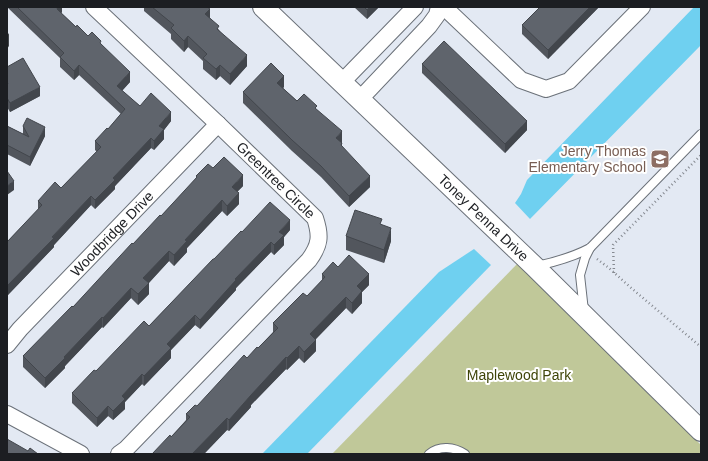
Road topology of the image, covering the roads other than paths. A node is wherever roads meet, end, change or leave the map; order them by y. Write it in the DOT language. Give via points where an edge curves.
graph roads {
  1 [pos="94,7"];
  2 [pos="262,7"];
  3 [pos="415,7"];
  4 [pos="439,7"];
  5 [pos="444,7"];
  6 [pos="642,7"];
  7 [pos="342,82"];
  8 [pos="360,99"];
  9 [pos="218,124"];
  10 [pos="701,134"];
  11 [pos="590,248"];
  12 [pos="534,266"];
  13 [pos="585,316"];
  14 [pos="7,345"];
  15 [pos="7,414"];
  16 [pos="701,431"];
  17 [pos="82,454"];
  18 [pos="119,454"];
  19 [pos="429,454"];
  20 [pos="465,454"];
  1 -- 9 [label="street, Greentree Circle"];
  2 -- 7 [label="street, Toney Penna Drive"];
  3 -- 7 [label="street"];
  4 -- 8 [label="street" via="429,26"];
  5 -- 6 [label="street" via="521,80 546,89 569,81"];
  7 -- 8 [label="street, Toney Penna Drive"];
  8 -- 12 [label="street, Toney Penna Drive"];
  9 -- 14 [label="street, Woodbridge Drive"];
  9 -- 18 [label="street, Greentree Circle" via="314,218 319,240 316,251"];
  10 -- 11 [label="lane"];
  11 -- 12 [label="lane" via="551,263"];
  11 -- 13 [label="lane" via="580,274"];
  12 -- 13 [label="street, Toney Penna Drive"];
  13 -- 16 [label="street, Toney Penna Drive"];
  15 -- 17 [label="street"];
  19 -- 20 [label="lane" via="438,449 449,448"];
}
